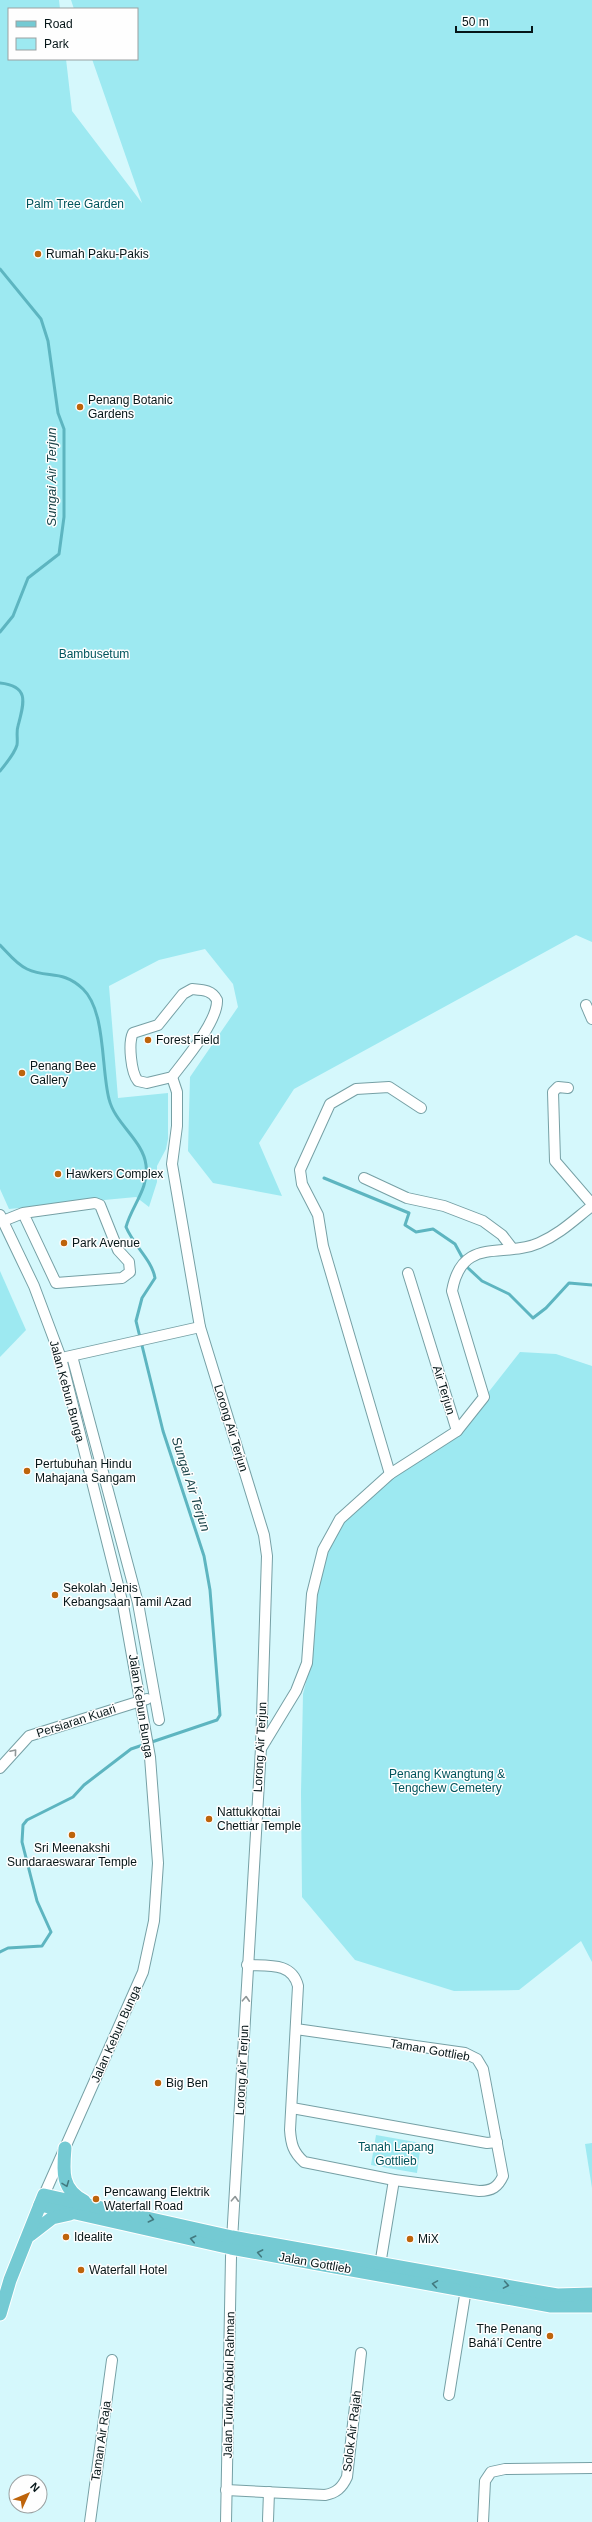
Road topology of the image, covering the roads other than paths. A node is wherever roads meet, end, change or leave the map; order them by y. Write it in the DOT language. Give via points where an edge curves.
graph roads {
  1 [pos="586,1005"];
  2 [pos="592,1019"];
  3 [pos="172,1077"];
  4 [pos="568,1088"];
  5 [pos="421,1108"];
  6 [pos="364,1178"];
  7 [pos="592,1205"];
  8 [pos="23,1213"];
  9 [pos="1,1218"];
  10 [pos="512,1248"];
  11 [pos="408,1273"];
  12 [pos="200,1327"];
  13 [pos="72,1356"];
  14 [pos="60,1358"];
  15 [pos="457,1431"];
  16 [pos="390,1474"];
  17 [pos="156,1698"];
  18 [pos="141,1699"];
  19 [pos="159,1720"];
  20 [pos="261,1748"];
  21 [pos="0,1768"];
  22 [pos="248,1965"];
  23 [pos="296,2029"];
  24 [pos="292,2108"];
  25 [pos="497,2142"];
  26 [pos="65,2148"];
  27 [pos="394,2180"];
  28 [pos="42,2200"];
  29 [pos="93,2206"];
  30 [pos="75,2213"];
  31 [pos="27,2237"];
  32 [pos="232,2243"];
  33 [pos="379,2268"];
  34 [pos="466,2289"];
  35 [pos="592,2294"];
  36 [pos="592,2306"];
  37 [pos="0,2314"];
  38 [pos="361,2353"];
  39 [pos="112,2360"];
  40 [pos="449,2395"];
  41 [pos="592,2468"];
  42 [pos="226,2490"];
  43 [pos="269,2492"];
  44 [pos="268,2520"];
  45 [pos="90,2522"];
  46 [pos="226,2522"];
  47 [pos="483,2522"];
  1 -- 2 [label="street"];
  3 -- 3 [label="street" via="203,1034 216,1010 215,997 205,990 187,990 158,1025 136,1030 131,1037 134,1074 138,1081 147,1083"];
  3 -- 12 [label="street, Lorong Air Terjun" via="177,1092 172,1164"];
  4 -- 7 [label="street" via="558,1087 553,1092 556,1161"];
  5 -- 16 [label="street" via="389,1087 356,1089 330,1104 300,1170 302,1184 318,1215 323,1246"];
  6 -- 10 [label="street" via="407,1198 444,1206 483,1221 502,1235"];
  7 -- 10 [label="street" via="569,1226 538,1243"];
  8 -- 8 [label="street" via="54,1282 122,1278 130,1272 129,1262 118,1250 102,1206 98,1204"];
  8 -- 9 [label="street"];
  9 -- 14 [label="street, Jalan Kebun Bunga" via="34,1286"];
  10 -- 15 [label="street" via="487,1250 467,1260 455,1275 452,1291 484,1397"];
  11 -- 15 [label="street, Air Terjun"];
  12 -- 13 [label="street"];
  12 -- 20 [label="street, Lorong Air Terjun" via="264,1535 267,1556"];
  13 -- 14 [label="street"];
  13 -- 17 [label="street" via="138,1603"];
  14 -- 18 [label="street, Jalan Kebun Bunga" via="123,1605"];
  15 -- 16 [label="street, Air Terjun"];
  16 -- 20 [label="street, Air Terjun" via="340,1519 323,1550 312,1594 307,1663 296,1691"];
  17 -- 18 [label="street, Persiaran Kuari"];
  17 -- 19 [label="street"];
  21 -- 18 [label="street, Persiaran Kuari, one-way" via="29,1736"];
  18 -- 26 [label="street, Jalan Kebun Bunga" via="150,1757 158,1864 154,1921 142,1972"];
  20 -- 22 [label="street, Lorong Air Terjun"];
  22 -- 23 [label="street, Taman Gottlieb" via="280,1967 289,1970 295,1976 298,1986"];
  32 -- 22 [label="street, Lorong Air Terjun, one-way"];
  23 -- 24 [label="street, Taman Gottlieb"];
  23 -- 25 [label="street, Taman Gottlieb" via="471,2055 483,2069"];
  24 -- 25 [label="street" via="487,2144"];
  24 -- 27 [label="street, Taman Gottlieb" via="292,2145 296,2155 304,2162"];
  25 -- 27 [label="street, Taman Gottlieb" via="504,2176 500,2184 493,2189 479,2191"];
  26 -- 28 [label="street, Jalan Kebun Bunga"];
  26 -- 29 [label="main road, one-way" via="63,2170 66,2186 76,2197"];
  27 -- 33 [label="street"];
  28 -- 29 [label="main road, Jalan Gottlieb"];
  28 -- 30 [label="main road, Jalan Gottlieb"];
  28 -- 31 [label="main road"];
  29 -- 32 [label="main road, Jalan Gottlieb, one-way"];
  30 -- 31 [label="main road" via="52,2218"];
  32 -- 30 [label="main road, Jalan Gottlieb, one-way"];
  31 -- 37 [label="main road"];
  32 -- 33 [label="main road, Jalan Gottlieb"];
  32 -- 42 [label="street, Jalan Tunku Abdul Rahman"];
  34 -- 33 [label="main road, Jalan Gottlieb, one-way"];
  33 -- 35 [label="main road, Jalan Gottlieb, one-way" via="557,2295"];
  34 -- 36 [label="main road, Jalan Gottlieb" via="551,2306"];
  34 -- 40 [label="street"];
  38 -- 43 [label="street, Solok Air Rajah" via="344,2484 334,2494 325,2495"];
  39 -- 45 [label="street, Taman Air Raja"];
  41 -- 47 [label="street" via="505,2468 491,2472 485,2481"];
  42 -- 43 [label="street, Solok Air Rajah"];
  42 -- 46 [label="street, Jalan Tunku Abdul Rahman"];
  43 -- 44 [label="street"];
}
